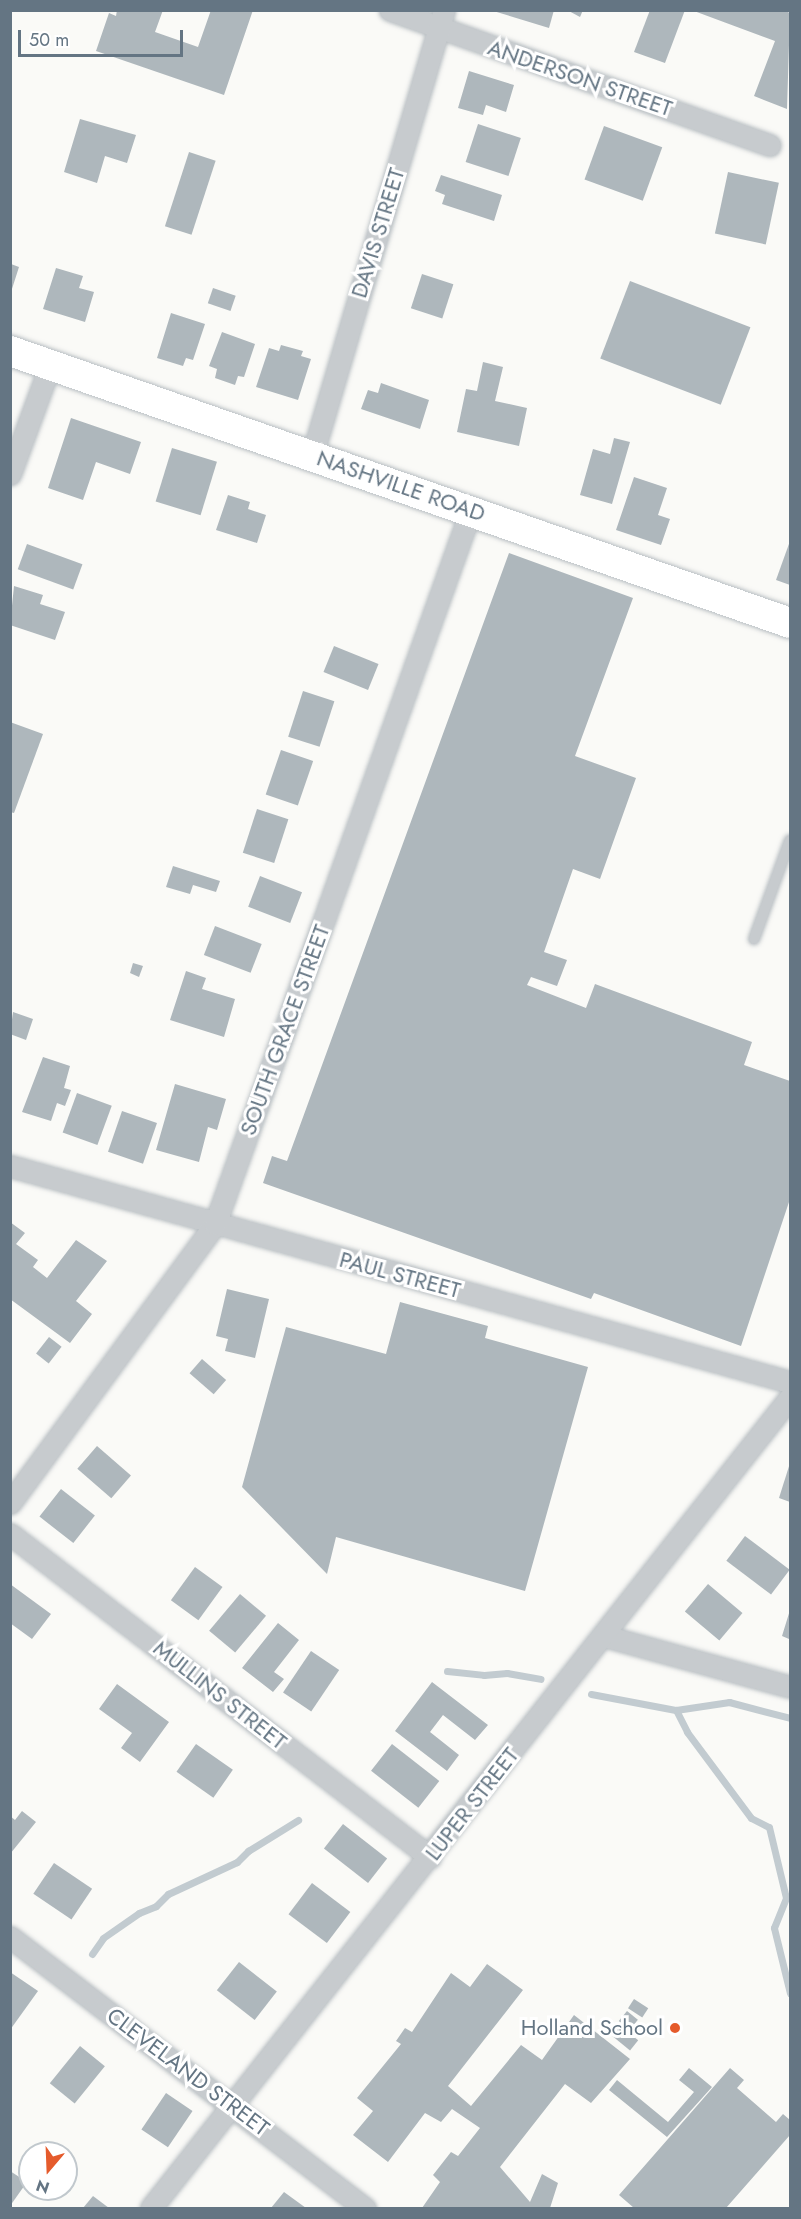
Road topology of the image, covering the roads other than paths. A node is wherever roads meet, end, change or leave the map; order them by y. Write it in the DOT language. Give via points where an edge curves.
graph roads {
  1 [pos="390,10"];
  2 [pos="441,20"];
  3 [pos="770,145"];
  4 [pos="10,351"];
  5 [pos="50,365"];
  6 [pos="312,456"];
  7 [pos="10,474"];
  8 [pos="471,510"];
  9 [pos="790,623"];
  10 [pos="790,840"];
  11 [pos="754,939"];
  12 [pos="10,1166"];
  13 [pos="215,1224"];
  14 [pos="790,1382"];
  15 [pos="790,1397"];
  16 [pos="10,1503"];
  17 [pos="10,1534"];
  18 [pos="604,1636"];
  19 [pos="790,1687"];
  20 [pos="430,1857"];
  21 [pos="10,1937"];
  22 [pos="232,2105"];
  23 [pos="151,2208"];
  24 [pos="365,2208"];
  1 -- 2 [label="street, ANDERSON STREET"];
  2 -- 3 [label="street, ANDERSON STREET"];
  2 -- 6 [label="street, DAVIS STREET"];
  4 -- 5 [label="main road, NASHVILLE ROAD"];
  5 -- 6 [label="main road, NASHVILLE ROAD"];
  5 -- 7 [label="street"];
  6 -- 8 [label="main road, NASHVILLE ROAD"];
  8 -- 9 [label="main road, NASHVILLE ROAD"];
  8 -- 13 [label="street, SOUTH GRACE STREET"];
  10 -- 11 [label="lane"];
  12 -- 13 [label="street, PAUL STREET"];
  13 -- 14 [label="street, PAUL STREET"];
  13 -- 16 [label="street, SOUTH GRACE STREET"];
  15 -- 18 [label="street, LUPER STREET"];
  17 -- 20 [label="street, MULLINS STREET"];
  18 -- 19 [label="street"];
  18 -- 20 [label="street, LUPER STREET"];
  20 -- 22 [label="street, LUPER STREET"];
  21 -- 22 [label="street, CLEVELAND STREET"];
  22 -- 23 [label="street, LUPER STREET"];
  22 -- 24 [label="street, CLEVELAND STREET"];
}
